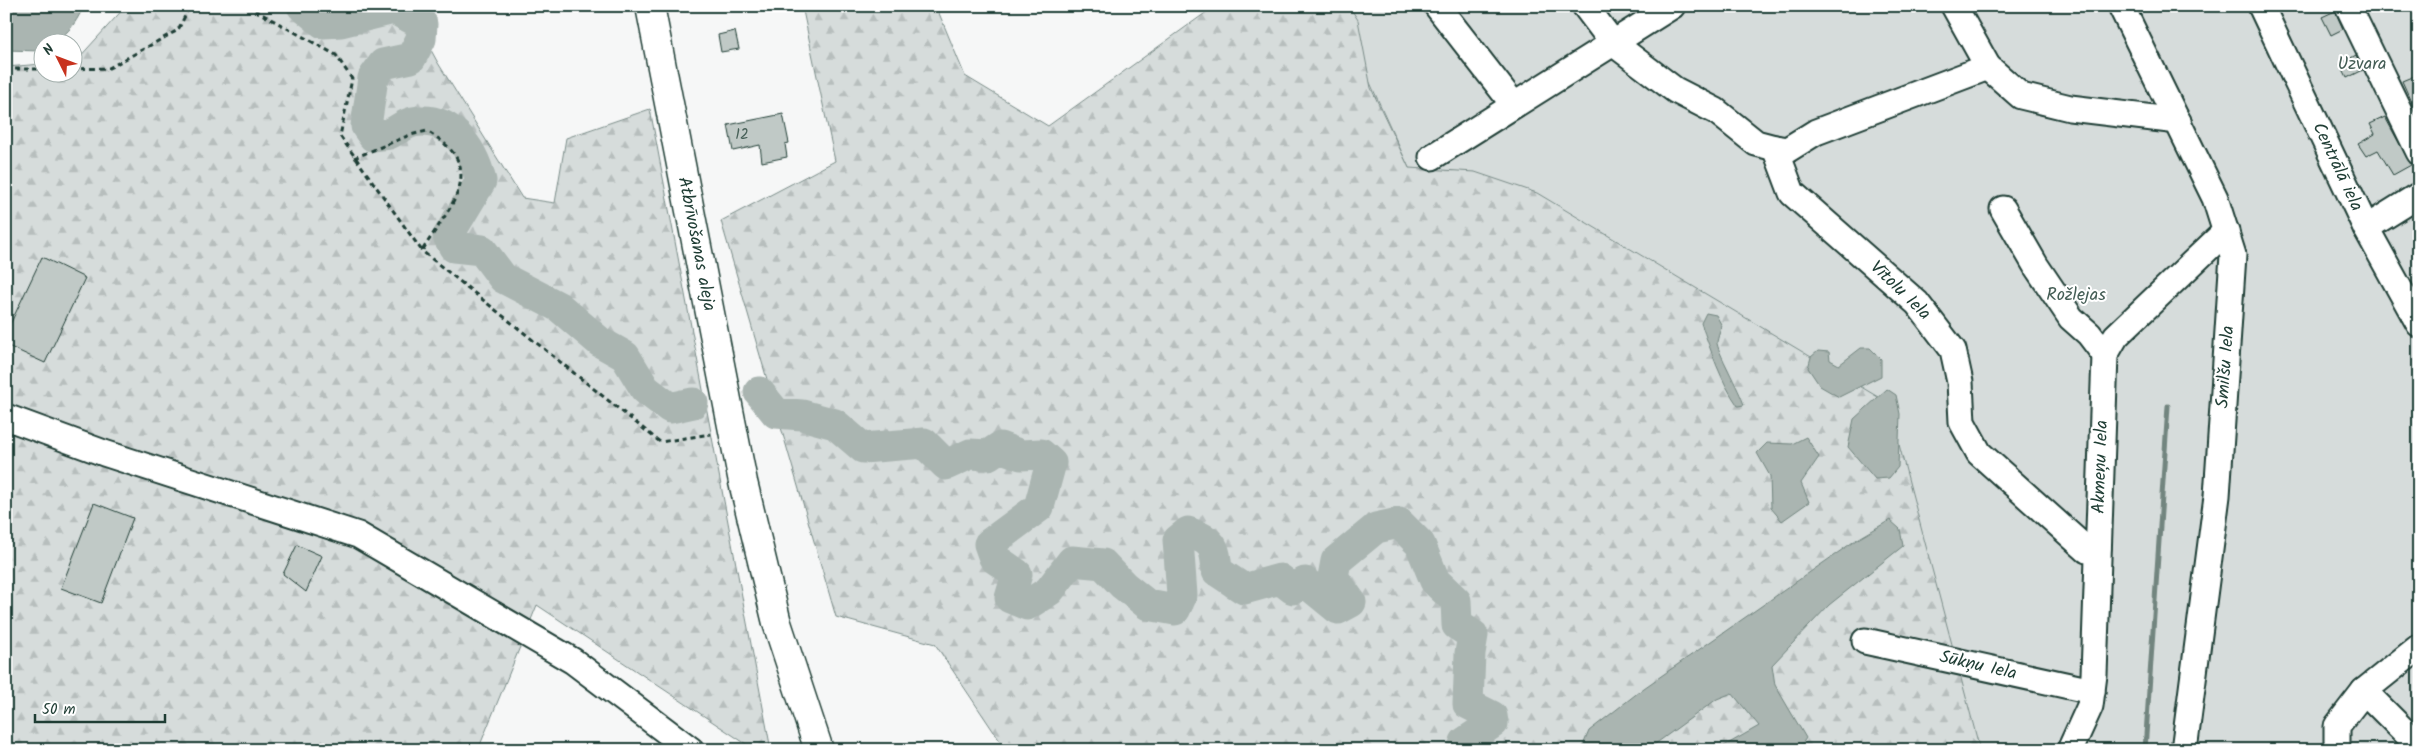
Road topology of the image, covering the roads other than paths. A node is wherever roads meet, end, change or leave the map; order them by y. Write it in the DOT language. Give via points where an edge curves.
graph roads {
  1 [pos="650,6"];
  2 [pos="1437,6"];
  3 [pos="1585,6"];
  4 [pos="1672,6"];
  5 [pos="1954,6"];
  6 [pos="2121,6"];
  7 [pos="2261,6"];
  8 [pos="2348,6"];
  9 [pos="1613,43"];
  10 [pos="1988,66"];
  11 [pos="1514,105"];
  12 [pos="2178,121"];
  13 [pos="1775,148"];
  14 [pos="2419,152"];
  15 [pos="1432,157"];
  16 [pos="2419,195"];
  17 [pos="2002,208"];
  18 [pos="2366,228"];
  19 [pos="2226,231"];
  20 [pos="2419,324"];
  21 [pos="2105,355"];
  22 [pos="6,417"];
  23 [pos="2098,548"];
  24 [pos="1865,641"];
  25 [pos="2419,647"];
  26 [pos="2092,691"];
  27 [pos="2364,691"];
  28 [pos="2419,746"];
  29 [pos="691,750"];
  30 [pos="819,750"];
  31 [pos="2070,750"];
  32 [pos="2184,750"];
  33 [pos="2337,750"];
  1 -- 30 [label="main road, Atbrīvošanas aleja" via="743,482 777,623"];
  2 -- 11 [label="street"];
  3 -- 9 [label="street"];
  4 -- 9 [label="street"];
  5 -- 10 [label="street"];
  6 -- 12 [label="street, Smilšu Iela"];
  7 -- 18 [label="street, Centrālā iela"];
  8 -- 14 [label="street"];
  9 -- 11 [label="street"];
  9 -- 13 [label="street" via="1675,90 1716,111 1756,143"];
  10 -- 12 [label="street" via="2021,96 2070,108"];
  10 -- 13 [label="street" via="1816,132 1787,150"];
  11 -- 15 [label="street"];
  12 -- 19 [label="street, Smilšu Iela" via="2215,198"];
  13 -- 23 [label="street, Vītolu Iela" via="1792,193 1917,303 1953,350 1960,382 1962,422 1979,454 2087,550"];
  16 -- 18 [label="street"];
  17 -- 21 [label="street" via="2071,318"];
  18 -- 20 [label="street, Centrālā iela"];
  19 -- 21 [label="street, Akmeņu Iela" via="2116,336"];
  19 -- 32 [label="street, Smilšu Iela" via="2233,254 2218,477"];
  21 -- 23 [label="street, Akmeņu Iela"];
  22 -- 29 [label="street" via="104,453 358,536 573,661"];
  23 -- 26 [label="street, Akmeņu Iela"];
  24 -- 26 [label="street, Sūkņu Iela"];
  25 -- 27 [label="street"];
  26 -- 31 [label="street, Akmeņu Iela" via="2090,706"];
  27 -- 28 [label="street"];
  27 -- 33 [label="street" via="2337,726"];
}
